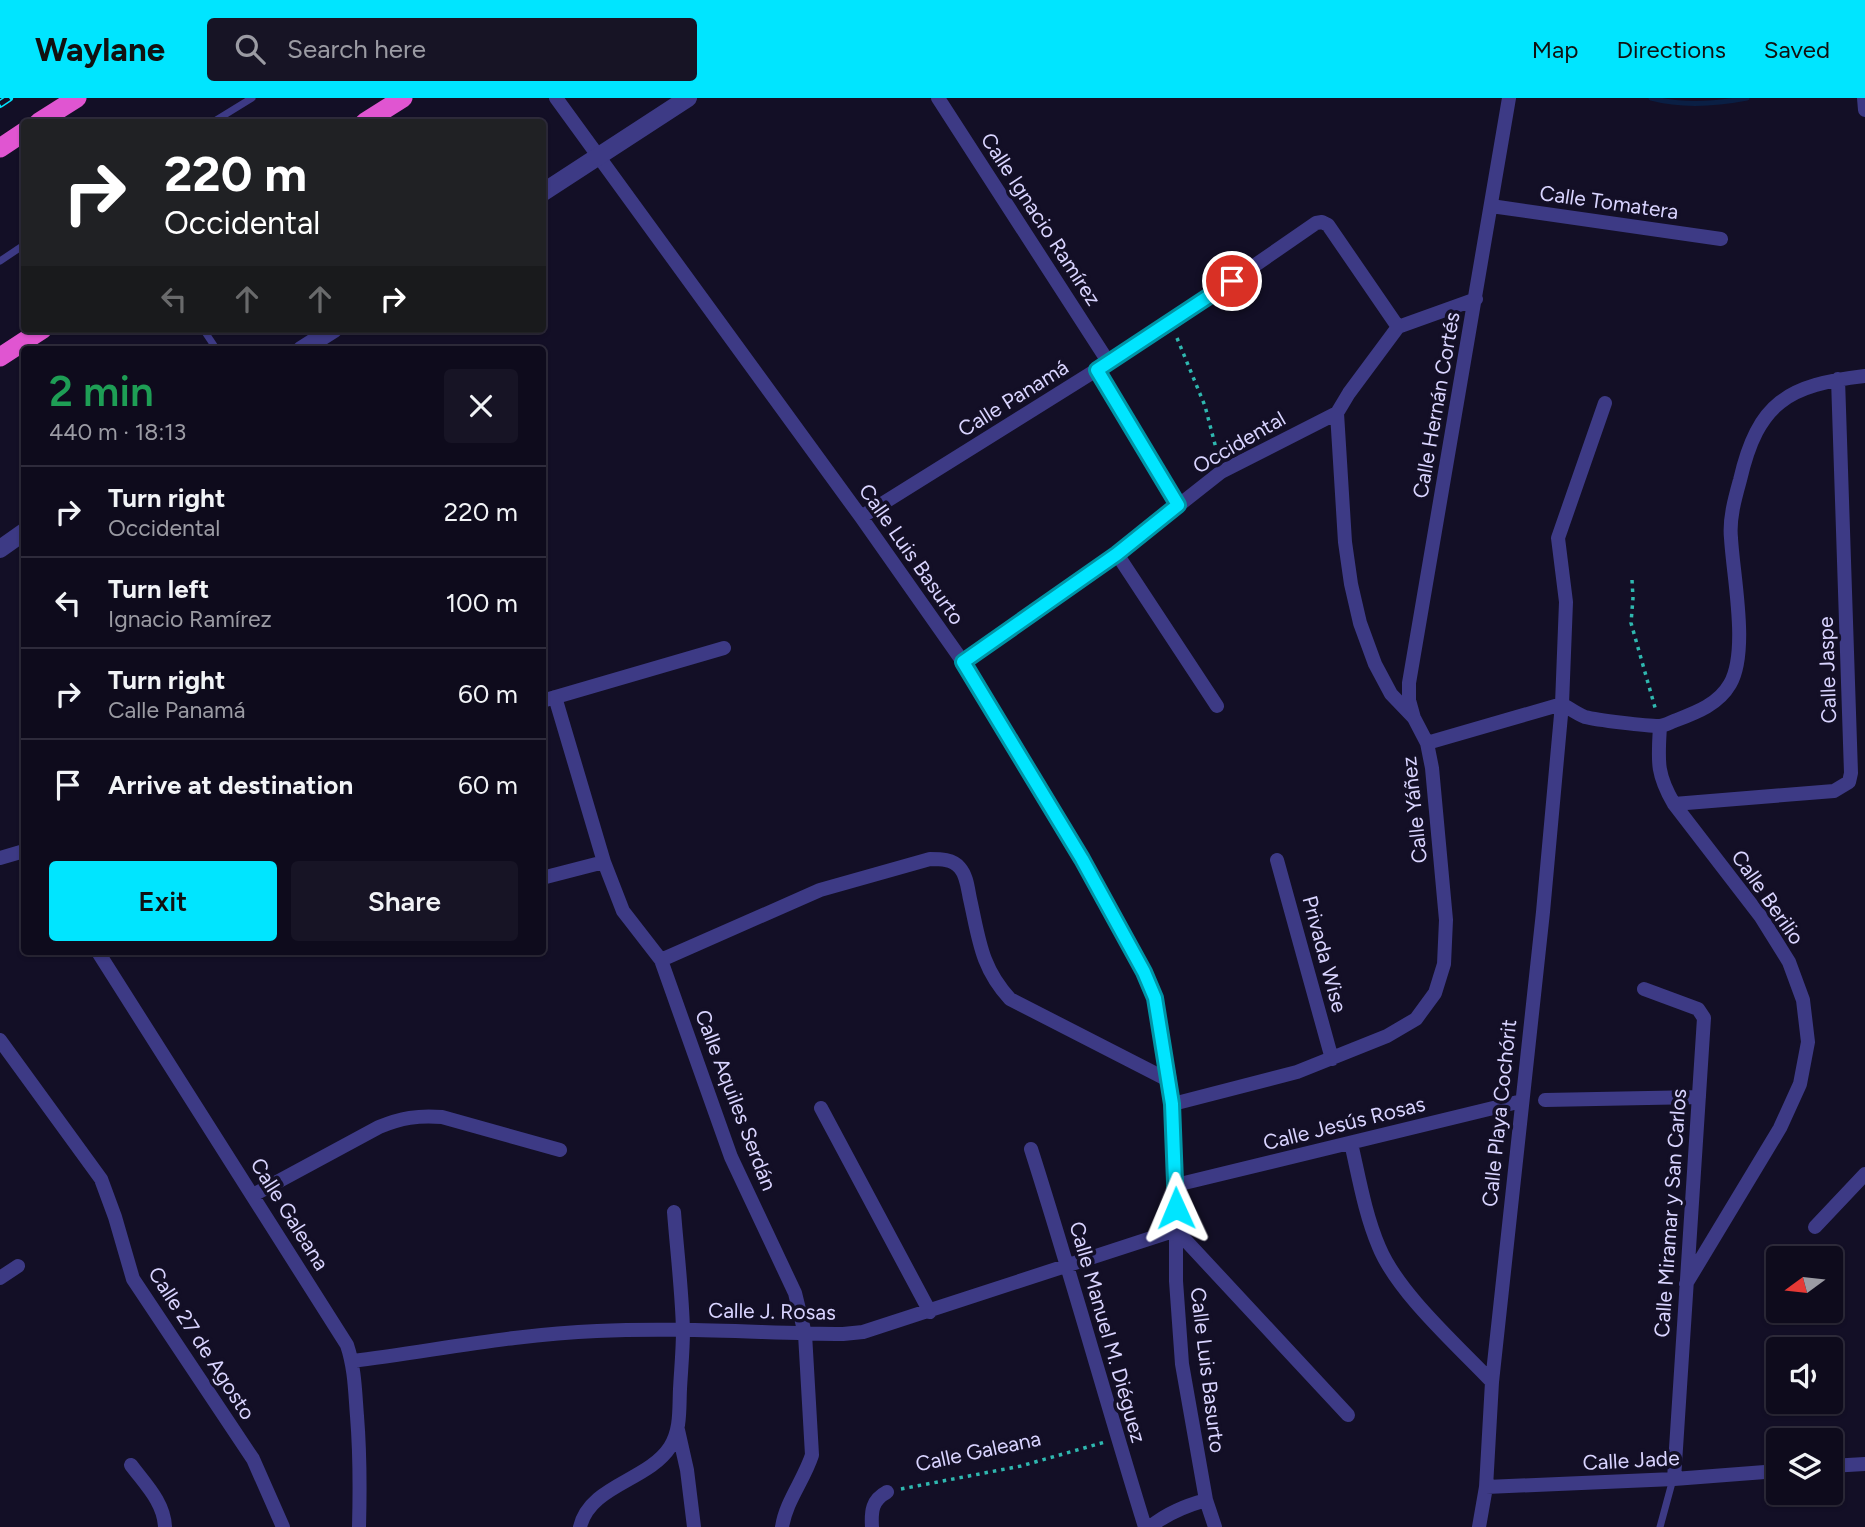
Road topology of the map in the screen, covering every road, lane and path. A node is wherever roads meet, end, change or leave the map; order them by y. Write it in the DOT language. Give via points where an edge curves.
graph roads {
  1 [pos="77,98"];
  2 [pos="252,98"];
  3 [pos="403,98"];
  4 [pos="556,98"];
  5 [pos="688,98"];
  6 [pos="938,98"];
  7 [pos="1509,98"];
  8 [pos="1864,98"];
  9 [pos="1865,110"];
  10 [pos="44,119"];
  11 [pos="218,119"];
  12 [pos="370,119"];
  13 [pos="21,134"];
  14 [pos="0,148"];
  15 [pos="598,156"];
  16 [pos="546,190"];
  17 [pos="1492,206"];
  18 [pos="1721,239"];
  19 [pos="21,247"];
  20 [pos="0,261"];
  21 [pos="1476,299"];
  22 [pos="1170,324"];
  23 [pos="1398,327"];
  24 [pos="37,333"];
  25 [pos="324,333"];
  26 [pos="306,346"];
  27 [pos="0,357"];
  28 [pos="1103,366"];
  29 [pos="1865,376"];
  30 [pos="1838,379"];
  31 [pos="1605,403"];
  32 [pos="1337,413"];
  33 [pos="1221,472"];
  34 [pos="1178,505"];
  35 [pos="862,517"];
  36 [pos="21,535"];
  37 [pos="0,549"];
  38 [pos="1117,554"];
  39 [pos="1632,580"];
  40 [pos="724,648"];
  41 [pos="963,662"];
  42 [pos="549,699"];
  43 [pos="1562,704"];
  44 [pos="1217,706"];
  45 [pos="1414,718"];
  46 [pos="1660,726"];
  47 [pos="1427,743"];
  48 [pos="1674,804"];
  49 [pos="21,851"];
  50 [pos="0,858"];
  51 [pos="1277,860"];
  52 [pos="604,862"];
  53 [pos="546,877"];
  54 [pos="100,955"];
  55 [pos="662,960"];
  56 [pos="1644,989"];
  57 [pos="0,1040"];
  58 [pos="1332,1059"];
  59 [pos="1170,1081"];
  60 [pos="1699,1097"];
  61 [pos="1545,1100"];
  62 [pos="1521,1101"];
  63 [pos="1172,1104"];
  64 [pos="821,1108"];
  65 [pos="1351,1143"];
  66 [pos="1031,1149"];
  67 [pos="560,1150"];
  68 [pos="1865,1174"];
  69 [pos="1176,1185"];
  70 [pos="253,1195"];
  71 [pos="674,1212"];
  72 [pos="1815,1227"];
  73 [pos="1176,1230"];
  74 [pos="1068,1264"];
  75 [pos="18,1266"];
  76 [pos="0,1278"];
  77 [pos="1686,1284"];
  78 [pos="930,1312"];
  79 [pos="683,1330"];
  80 [pos="805,1334"];
  81 [pos="352,1361"];
  82 [pos="1492,1382"];
  83 [pos="1348,1415"];
  84 [pos="678,1430"];
  85 [pos="1117,1438"];
  86 [pos="1865,1464"];
  87 [pos="131,1465"];
  88 [pos="1843,1465"];
  89 [pos="1766,1472"];
  90 [pos="1674,1479"];
  91 [pos="1486,1487"];
  92 [pos="887,1492"];
  93 [pos="1206,1500"];
  94 [pos="165,1527"];
  95 [pos="283,1527"];
  96 [pos="359,1527"];
  97 [pos="580,1527"];
  98 [pos="694,1527"];
  99 [pos="782,1527"];
  100 [pos="872,1527"];
  101 [pos="1147,1527"];
  102 [pos="1215,1527"];
  103 [pos="1479,1527"];
  104 [pos="1660,1527"];
  1 -- 10 [label="highway"];
  2 -- 11 [label="lane"];
  3 -- 12 [label="highway"];
  4 -- 15 [label="street, Calle Luis Basurto"];
  5 -- 15 [label="street"];
  6 -- 28 [label="street, Calle Ignacio Ramírez"];
  7 -- 17 [label="street, Calle Hernán Cortés"];
  8 -- 9 [label="street"];
  13 -- 14 [label="highway"];
  15 -- 16 [label="street"];
  15 -- 35 [label="street, Calle Luis Basurto"];
  17 -- 18 [label="street, Calle Tomatera"];
  17 -- 21 [label="street, Calle Hernán Cortés"];
  19 -- 20 [label="lane"];
  21 -- 23 [label="street"];
  21 -- 45 [label="street, Calle Hernán Cortés" via="1409,683"];
  22 -- 23 [label="street, Calle Panamá" via="1322,222"];
  22 -- 28 [label="street, Calle Panamá"];
  22 -- 33 [label="path" via="1205,406"];
  23 -- 32 [label="street"];
  24 -- 27 [label="highway"];
  25 -- 26 [label="street"];
  28 -- 34 [label="street, Calle Ignacio Ramírez"];
  28 -- 35 [label="street, Calle Panamá"];
  29 -- 30 [label="street"];
  30 -- 46 [label="street" via="1777,402 1752,440 1730,534 1738,666 1717,699"];
  30 -- 48 [label="street, Calle Jaspe" via="1849,782 1834,791"];
  31 -- 43 [label="street, Calle Playa Cochórit" via="1558,538 1566,602"];
  32 -- 33 [label="street, Occidental"];
  32 -- 45 [label="street, Calle Yáñez" via="1345,542 1360,623 1391,694"];
  33 -- 34 [label="street, Occidental"];
  34 -- 38 [label="street, Occidental"];
  35 -- 41 [label="street, Calle Luis Basurto"];
  36 -- 37 [label="street"];
  38 -- 41 [label="street, Occidental"];
  38 -- 44 [label="street"];
  39 -- 46 [label="path" via="1631,623"];
  40 -- 42 [label="street"];
  41 -- 59 [label="street, Calle Luis Basurto" via="1144,972 1155,998"];
  42 -- 52 [label="street, Calle Aquiles Serdán"];
  43 -- 46 [label="street" via="1584,717"];
  43 -- 47 [label="street"];
  43 -- 62 [label="street, Calle Playa Cochórit"];
  45 -- 47 [label="street, Calle Yáñez"];
  46 -- 48 [label="street, Calle Berilio" via="1658,766"];
  47 -- 58 [label="street, Calle Yáñez" via="1446,920 1444,964 1435,993 1416,1019"];
  48 -- 77 [label="street, Calle Berilio" via="1761,917 1788,962 1803,1000 1808,1042 1800,1084 1780,1128"];
  49 -- 50 [label="street"];
  51 -- 58 [label="street, Privada Wise"];
  52 -- 53 [label="street"];
  52 -- 55 [label="street, Calle Aquiles Serdán" via="623,911"];
  54 -- 70 [label="street, Calle Galeana"];
  55 -- 59 [label="street" via="820,890 930,859 946,859 960,867 984,960 995,984 1010,999"];
  55 -- 80 [label="street, Calle Aquiles Serdán" via="731,1157 795,1293"];
  56 -- 60 [label="street, Calle Miramar y San Carlos" via="1702,1013"];
  57 -- 95 [label="street, Calle 27 de Agosto" via="101,1179 133,1279 253,1460"];
  58 -- 63 [label="street, Calle Yáñez"];
  59 -- 63 [label="street, Calle Luis Basurto"];
  60 -- 61 [label="street"];
  60 -- 77 [label="street, Calle Miramar y San Carlos"];
  62 -- 65 [label="street, Calle Jesús Rosas"];
  62 -- 82 [label="street, Calle Playa Cochórit"];
  63 -- 69 [label="street, Calle Luis Basurto"];
  64 -- 78 [label="street"];
  65 -- 69 [label="street, Calle Jesús Rosas"];
  65 -- 82 [label="street" via="1372,1228 1390,1269"];
  66 -- 74 [label="street, Calle Manuel M. Diéguez"];
  67 -- 70 [label="street" via="442,1117 401,1118"];
  68 -- 72 [label="street"];
  69 -- 73 [label="street, Calle Luis Basurto"];
  70 -- 81 [label="street, Calle Galeana"];
  71 -- 79 [label="street"];
  73 -- 74 [label="street, Calle J. Rosas"];
  73 -- 83 [label="street"];
  73 -- 93 [label="street, Calle Luis Basurto" via="1182,1364"];
  74 -- 78 [label="street, Calle J. Rosas"];
  74 -- 85 [label="street, Calle Manuel M. Diéguez"];
  75 -- 76 [label="street"];
  77 -- 90 [label="street, Calle Miramar y San Carlos"];
  78 -- 80 [label="street, Calle J. Rosas" via="863,1332"];
  79 -- 80 [label="street, Calle J. Rosas"];
  79 -- 81 [label="street, Calle J. Rosas" via="539,1335"];
  79 -- 84 [label="street"];
  80 -- 99 [label="street, Calle Aquiles Serdán" via="812,1455 784,1511"];
  81 -- 96 [label="street, Calle Galeana" via="361,1468"];
  82 -- 91 [label="street, Calle Playa Cochórit"];
  84 -- 97 [label="street" via="663,1454 590,1507"];
  84 -- 98 [label="street"];
  85 -- 92 [label="path, Calle Galeana" via="1021,1466"];
  85 -- 101 [label="street, Calle Manuel M. Diéguez"];
  86 -- 88 [label="street"];
  87 -- 94 [label="street" via="159,1502"];
  89 -- 90 [label="street, Calle Jade"];
  90 -- 91 [label="street, Calle Jade"];
  90 -- 104 [label="lane"];
  91 -- 103 [label="street, Calle Playa Cochórit"];
  92 -- 100 [label="street" via="873,1505"];
  93 -- 101 [label="street" via="1180,1508"];
  93 -- 102 [label="street, Calle Luis Basurto"];
}
